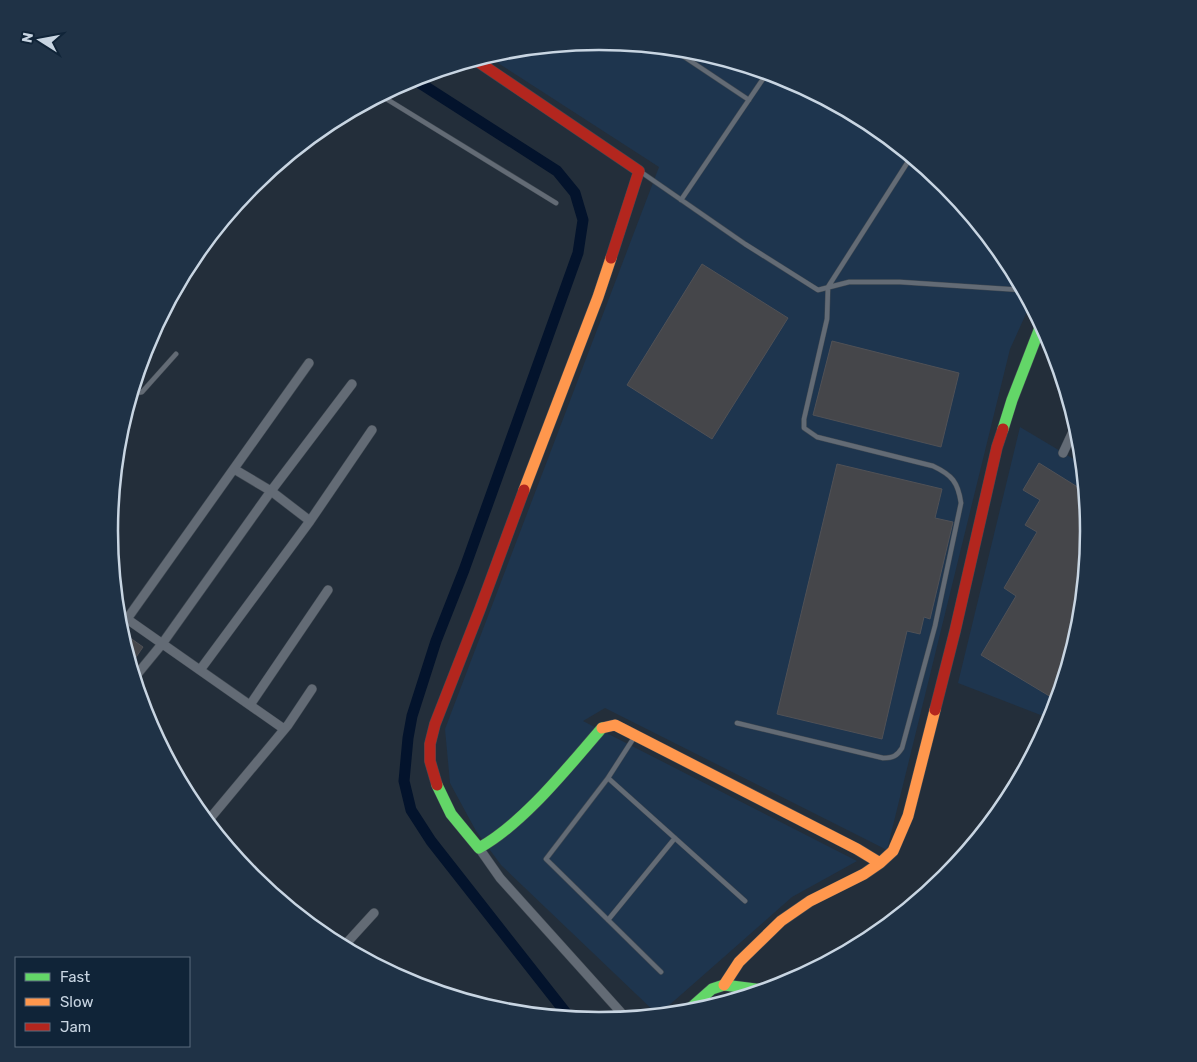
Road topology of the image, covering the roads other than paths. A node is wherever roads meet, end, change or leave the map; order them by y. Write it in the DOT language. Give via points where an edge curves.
graph roads {
  1 [pos="685,58"];
  2 [pos="482,64"];
  3 [pos="763,80"];
  4 [pos="387,99"];
  5 [pos="749,100"];
  6 [pos="908,162"];
  7 [pos="640,172"];
  8 [pos="681,200"];
  9 [pos="556,203"];
  10 [pos="828,287"];
  11 [pos="1014,289"];
  12 [pos="1037,334"];
  13 [pos="176,354"];
  14 [pos="309,364"];
  15 [pos="352,384"];
  16 [pos="138,393"];
  17 [pos="372,430"];
  18 [pos="1070,438"];
  19 [pos="1063,453"];
  20 [pos="234,469"];
  21 [pos="271,491"];
  22 [pos="310,521"];
  23 [pos="328,590"];
  24 [pos="127,619"];
  25 [pos="162,644"];
  26 [pos="200,670"];
  27 [pos="139,672"];
  28 [pos="312,689"];
  29 [pos="250,705"];
  30 [pos="737,723"];
  31 [pos="284,729"];
  32 [pos="636,735"];
  33 [pos="608,778"];
  34 [pos="212,816"];
  35 [pos="676,838"];
  36 [pos="479,848"];
  37 [pos="880,863"];
  38 [pos="745,900"];
  39 [pos="374,913"];
  40 [pos="608,920"];
  41 [pos="348,942"];
  42 [pos="661,972"];
  43 [pos="724,986"];
  44 [pos="746,988"];
  45 [pos="698,1002"];
  46 [pos="620,1011"];
  1 -- 5 [label="lane"];
  2 -- 7 [label="street"];
  3 -- 5 [label="lane"];
  4 -- 9 [label="lane"];
  5 -- 8 [label="lane"];
  6 -- 10 [label="lane"];
  7 -- 8 [label="lane"];
  7 -- 36 [label="street" via="598,297 530,470 430,744 430,761 438,789 451,814"];
  8 -- 10 [label="lane" via="814,288"];
  10 -- 11 [label="lane" via="849,282 900,282"];
  10 -- 30 [label="lane" via="827,319 804,428 817,437 933,466 947,473 955,482 961,504 935,626 898,755 883,758"];
  12 -- 37 [label="street" via="997,448 908,816 893,851"];
  13 -- 16 [label="lane"];
  14 -- 20 [label="street"];
  15 -- 21 [label="street"];
  17 -- 22 [label="street"];
  18 -- 19 [label="street"];
  20 -- 21 [label="street"];
  20 -- 24 [label="street"];
  21 -- 22 [label="street"];
  21 -- 25 [label="street"];
  22 -- 26 [label="street"];
  23 -- 29 [label="street"];
  24 -- 25 [label="street"];
  25 -- 26 [label="street"];
  25 -- 27 [label="street"];
  26 -- 29 [label="street"];
  28 -- 31 [label="street"];
  29 -- 31 [label="street"];
  31 -- 34 [label="street"];
  32 -- 33 [label="lane"];
  32 -- 36 [label="street" via="614,725 602,728 524,813"];
  32 -- 37 [label="street"];
  33 -- 35 [label="lane"];
  33 -- 40 [label="lane" via="546,859"];
  35 -- 38 [label="lane"];
  35 -- 40 [label="lane"];
  36 -- 46 [label="street" via="500,878"];
  37 -- 43 [label="street" via="810,901 781,921 738,962"];
  39 -- 41 [label="street"];
  40 -- 42 [label="lane"];
  43 -- 44 [label="street"];
  43 -- 45 [label="street" via="712,989"];
}
